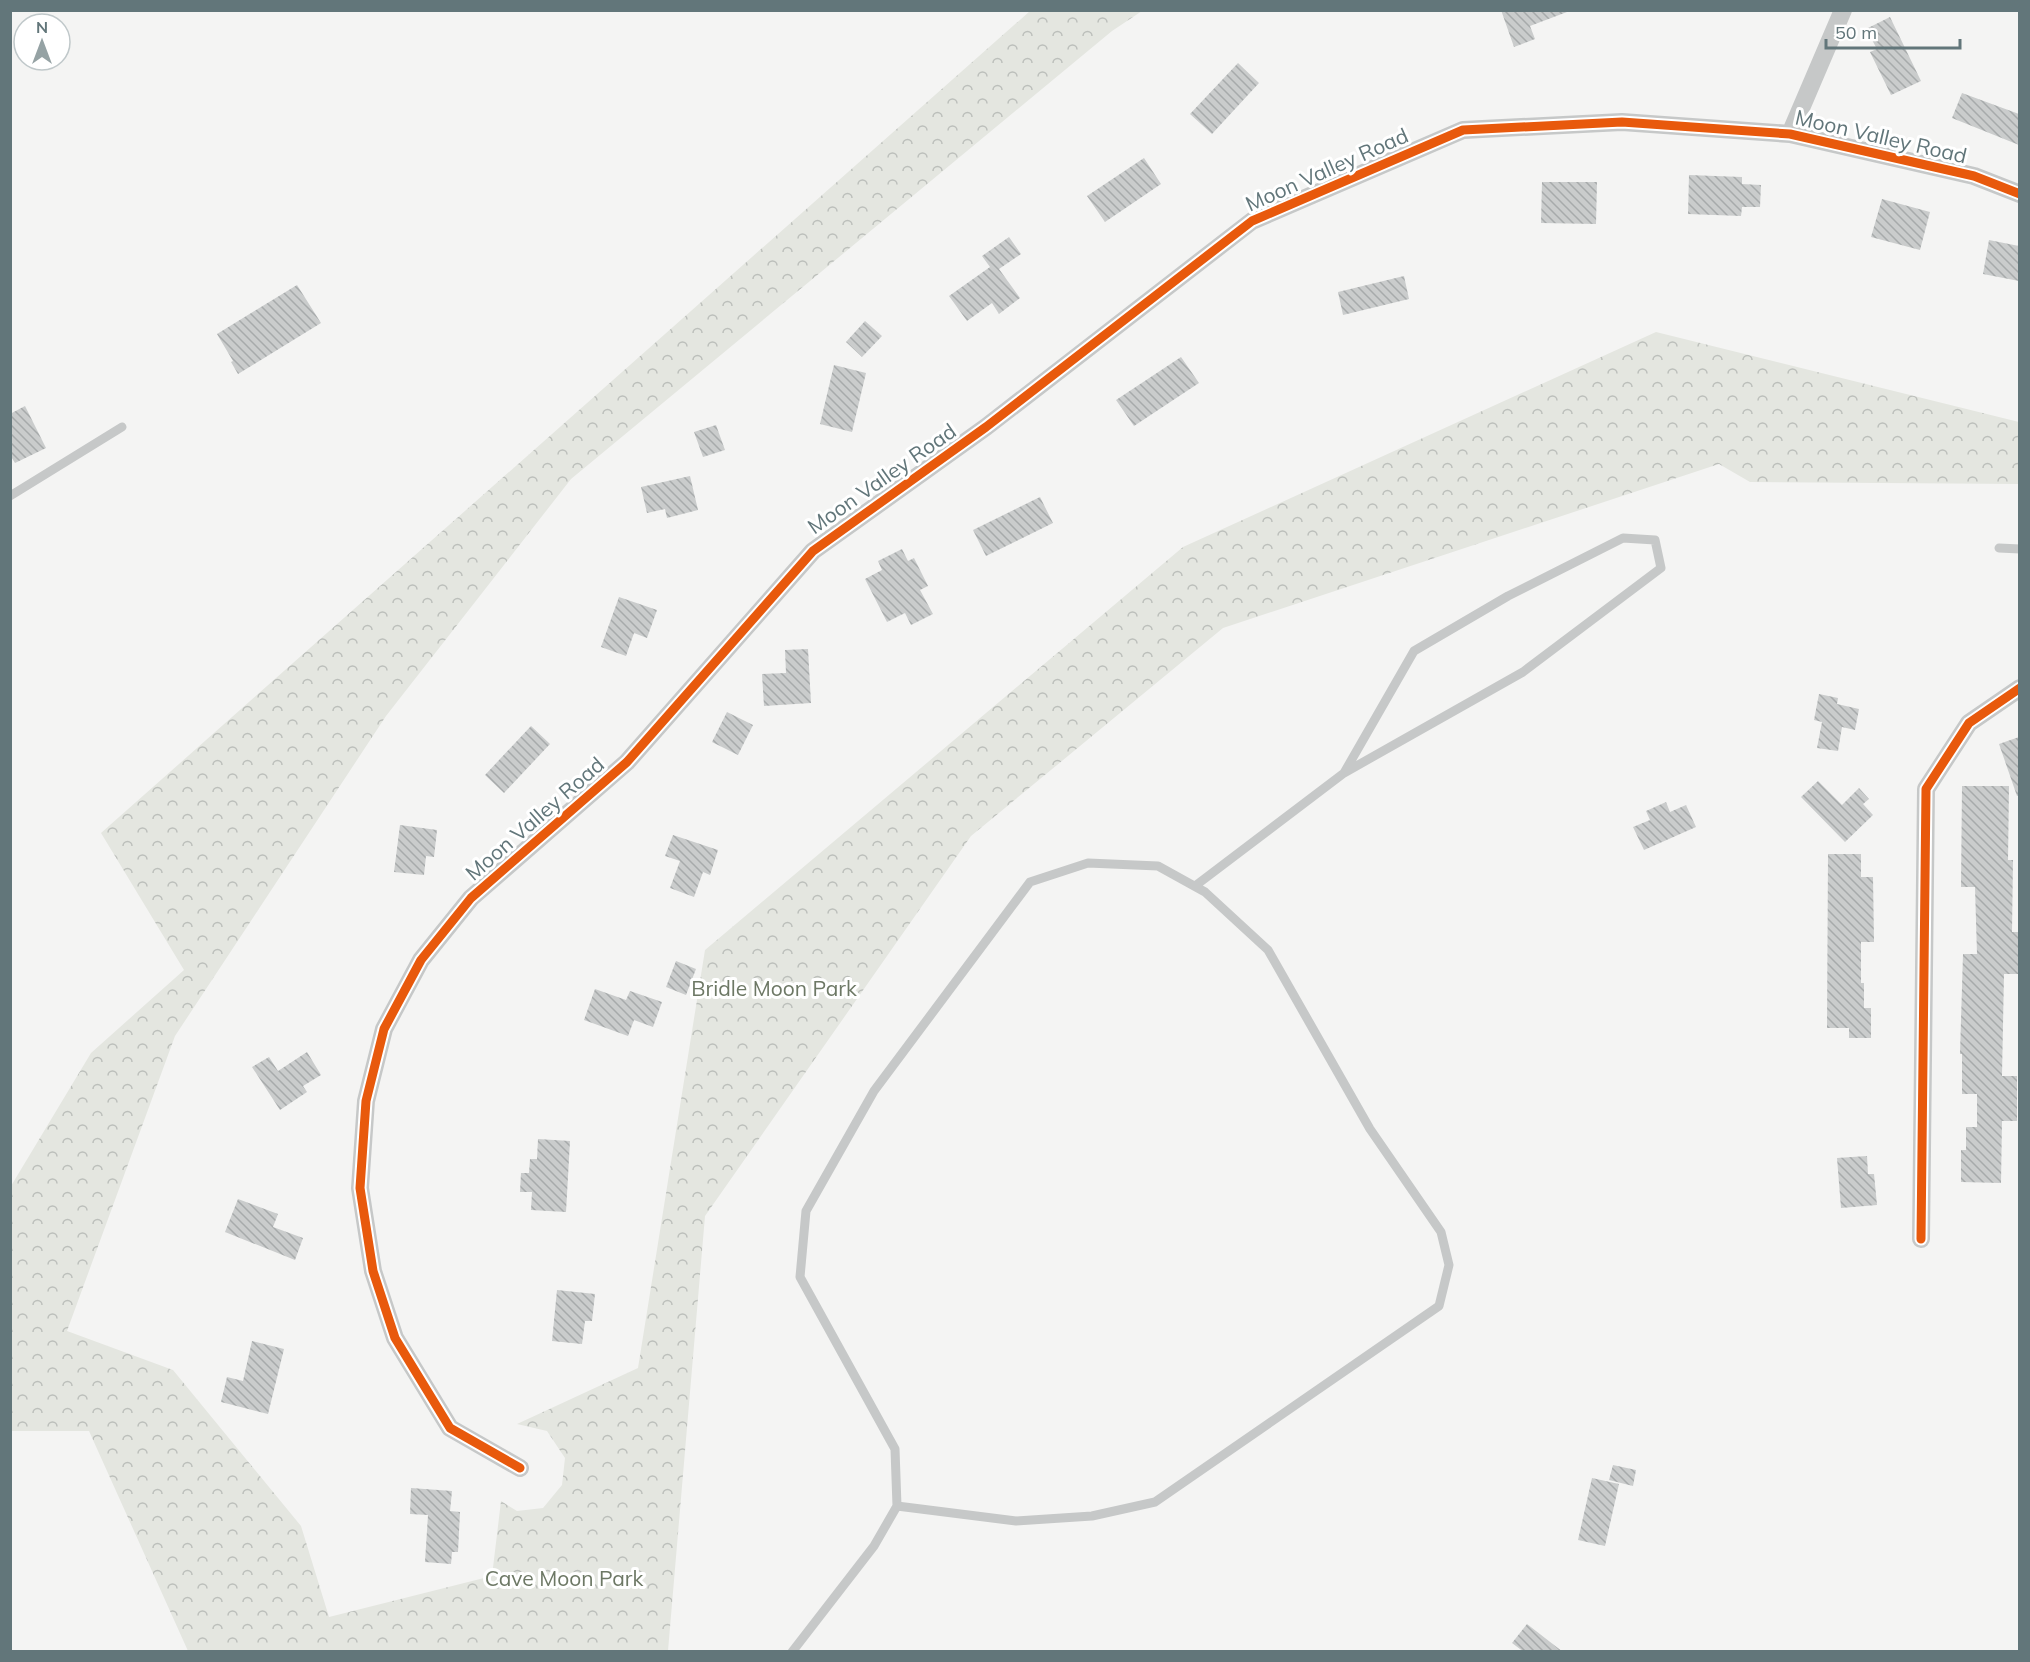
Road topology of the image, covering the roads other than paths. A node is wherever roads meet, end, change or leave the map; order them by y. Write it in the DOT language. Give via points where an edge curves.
graph roads {
  1 [pos="1843,10"];
  2 [pos="1790,134"];
  3 [pos="2019,194"];
  4 [pos="122,427"];
  5 [pos="10,496"];
  6 [pos="1999,548"];
  7 [pos="2019,549"];
  8 [pos="2019,688"];
  9 [pos="1344,773"];
  10 [pos="1195,886"];
  11 [pos="1921,1239"];
  12 [pos="520,1468"];
  13 [pos="897,1506"];
  14 [pos="792,1652"];
  1 -- 2 [label="street"];
  2 -- 3 [label="street, Moon Valley Road" via="1974,176"];
  2 -- 12 [label="street, Moon Valley Road" via="1622,122 1462,130 1252,220 986,427 813,550 627,762 471,898 422,960 384,1029 366,1101 360,1188 373,1271 395,1338 450,1428"];
  4 -- 5 [label="lane"];
  6 -- 7 [label="lane"];
  8 -- 11 [label="street" via="1969,723 1926,789"];
  9 -- 9 [label="lane" via="1414,651 1508,596 1623,538 1655,540 1661,568 1523,672"];
  9 -- 10 [label="lane"];
  10 -- 13 [label="lane" via="1158,866 1088,863 1030,882 874,1091 806,1211 800,1277 895,1449"];
  10 -- 13 [label="lane" via="1268,950 1370,1129 1441,1232 1449,1265 1439,1306 1155,1502 1092,1516 1016,1521"];
  13 -- 14 [label="lane" via="874,1546"];
}
